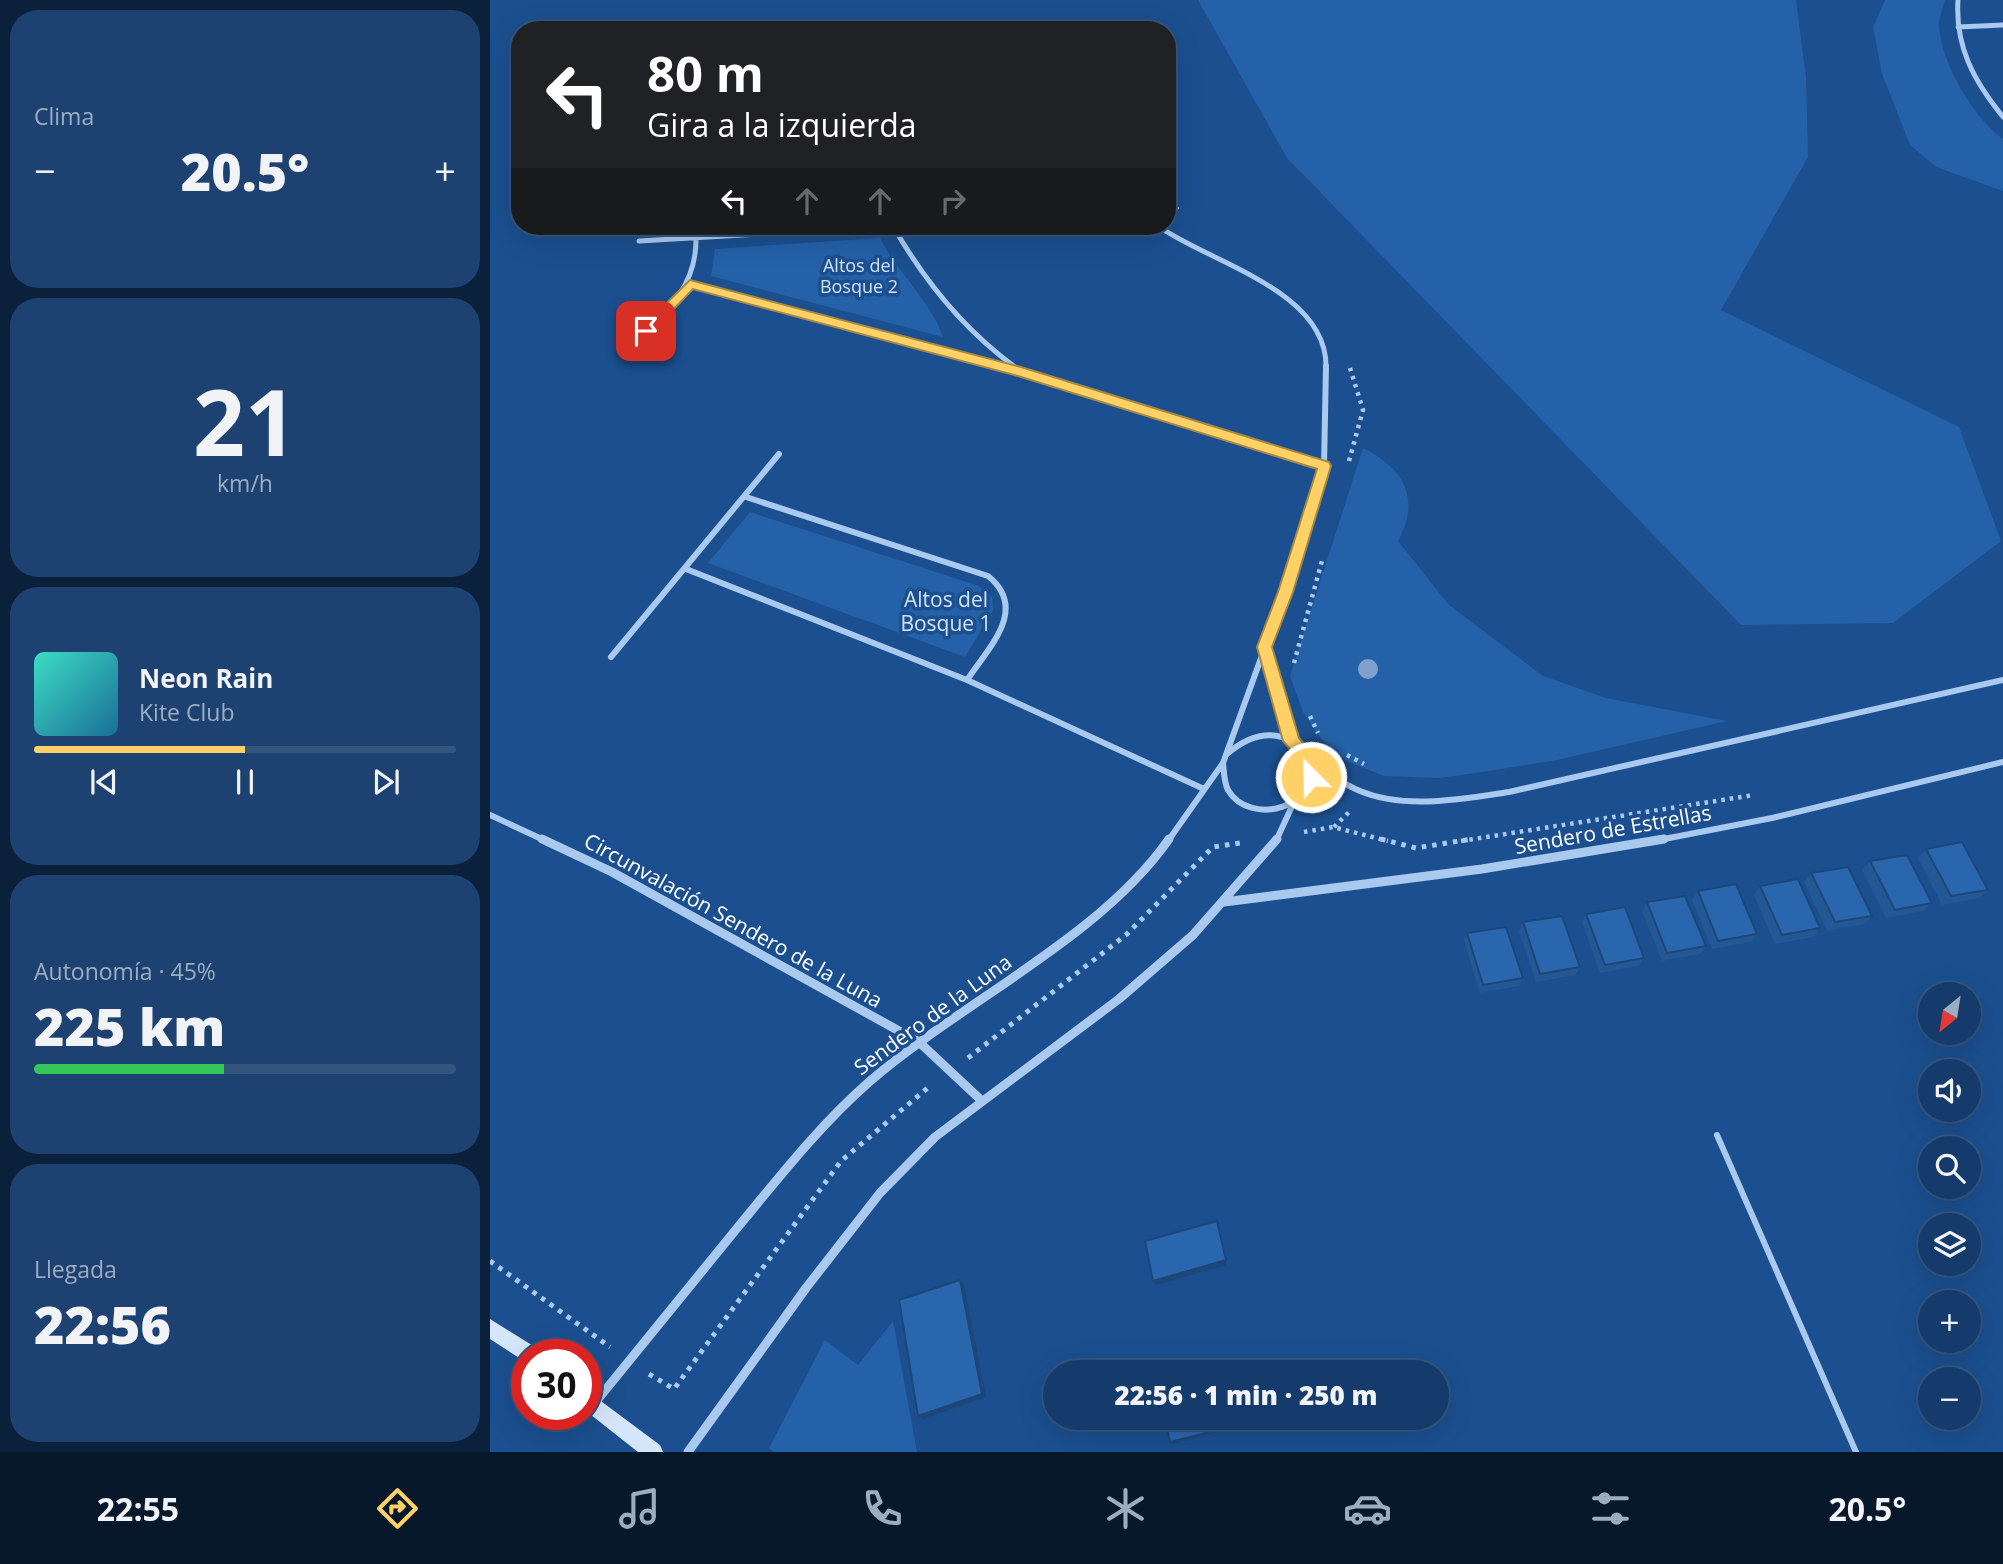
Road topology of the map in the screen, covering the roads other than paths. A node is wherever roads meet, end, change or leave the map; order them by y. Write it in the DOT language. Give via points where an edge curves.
graph roads {
  1 [pos="1958,0"];
  2 [pos="2003,25"];
  3 [pos="1958,27"];
  4 [pos="2003,117"];
  5 [pos="767,235"];
  6 [pos="899,235"];
  7 [pos="1170,235"];
  8 [pos="696,240"];
  9 [pos="639,241"];
  10 [pos="690,284"];
  11 [pos="631,346"];
  12 [pos="1021,372"];
  13 [pos="779,454"];
  14 [pos="1324,466"];
  15 [pos="746,497"];
  16 [pos="687,569"];
  17 [pos="1264,647"];
  18 [pos="611,657"];
  19 [pos="967,680"];
  20 [pos="2003,680"];
  21 [pos="1292,741"];
  22 [pos="1306,756"];
  23 [pos="1225,759"];
  24 [pos="2003,762"];
  25 [pos="1204,789"];
  26 [pos="1293,804"];
  27 [pos="490,815"];
  28 [pos="1223,902"];
  29 [pos="919,1042"];
  30 [pos="982,1101"];
  31 [pos="1717,1135"];
  32 [pos="490,1328"];
  33 [pos="511,1342"];
  34 [pos="602,1389"];
  35 [pos="602,1412"];
  36 [pos="653,1452"];
  37 [pos="688,1452"];
  38 [pos="1856,1452"];
  1 -- 3 [label="street"];
  2 -- 3 [label="street"];
  3 -- 4 [label="street" via="1960,54 1982,93"];
  5 -- 8 [label="street"];
  6 -- 12 [label="street" via="925,278 983,346"];
  7 -- 14 [label="street, Sendero de la Luna" via="1259,278 1289,299 1315,330 1326,361"];
  8 -- 9 [label="street"];
  8 -- 10 [label="street" via="698,258"];
  10 -- 11 [label="street"];
  10 -- 12 [label="street"];
  12 -- 14 [label="street"];
  13 -- 15 [label="street"];
  14 -- 17 [label="street, Sendero de la Luna"];
  15 -- 16 [label="street"];
  15 -- 19 [label="street" via="1000,582 1007,592 1009,612"];
  16 -- 18 [label="street"];
  16 -- 19 [label="street"];
  17 -- 21 [label="street"];
  17 -- 23 [label="street, Sendero de la Luna"];
  19 -- 25 [label="street"];
  20 -- 22 [label="street" via="1468,798 1366,794"];
  21 -- 22 [label="street"];
  21 -- 23 [label="street, Sendero de la Luna" via="1256,736 1236,744"];
  22 -- 26 [label="street" via="1311,777 1308,788"];
  23 -- 25 [label="street, Sendero de la Luna"];
  23 -- 26 [label="street" via="1222,776 1226,789 1248,807 1263,811"];
  24 -- 28 [label="street, Sendero de Estrellas" via="1805,810 1610,850 1474,872"];
  25 -- 29 [label="street, Sendero de la Luna" via="1159,853 1099,914"];
  26 -- 28 [label="street" via="1280,836"];
  27 -- 29 [label="street, Circunvalación Sendero de la Luna" via="612,872"];
  28 -- 30 [label="street" via="1193,935 1119,999"];
  29 -- 30 [label="street, Circunvalación Sendero de la Luna"];
  29 -- 34 [label="street, Sendero de la Luna" via="811,1138"];
  30 -- 37 [label="street" via="935,1137 880,1193"];
  31 -- 38 [label="lane"];
  32 -- 33 [label="street"];
  35 -- 36 [label="street"];
}
